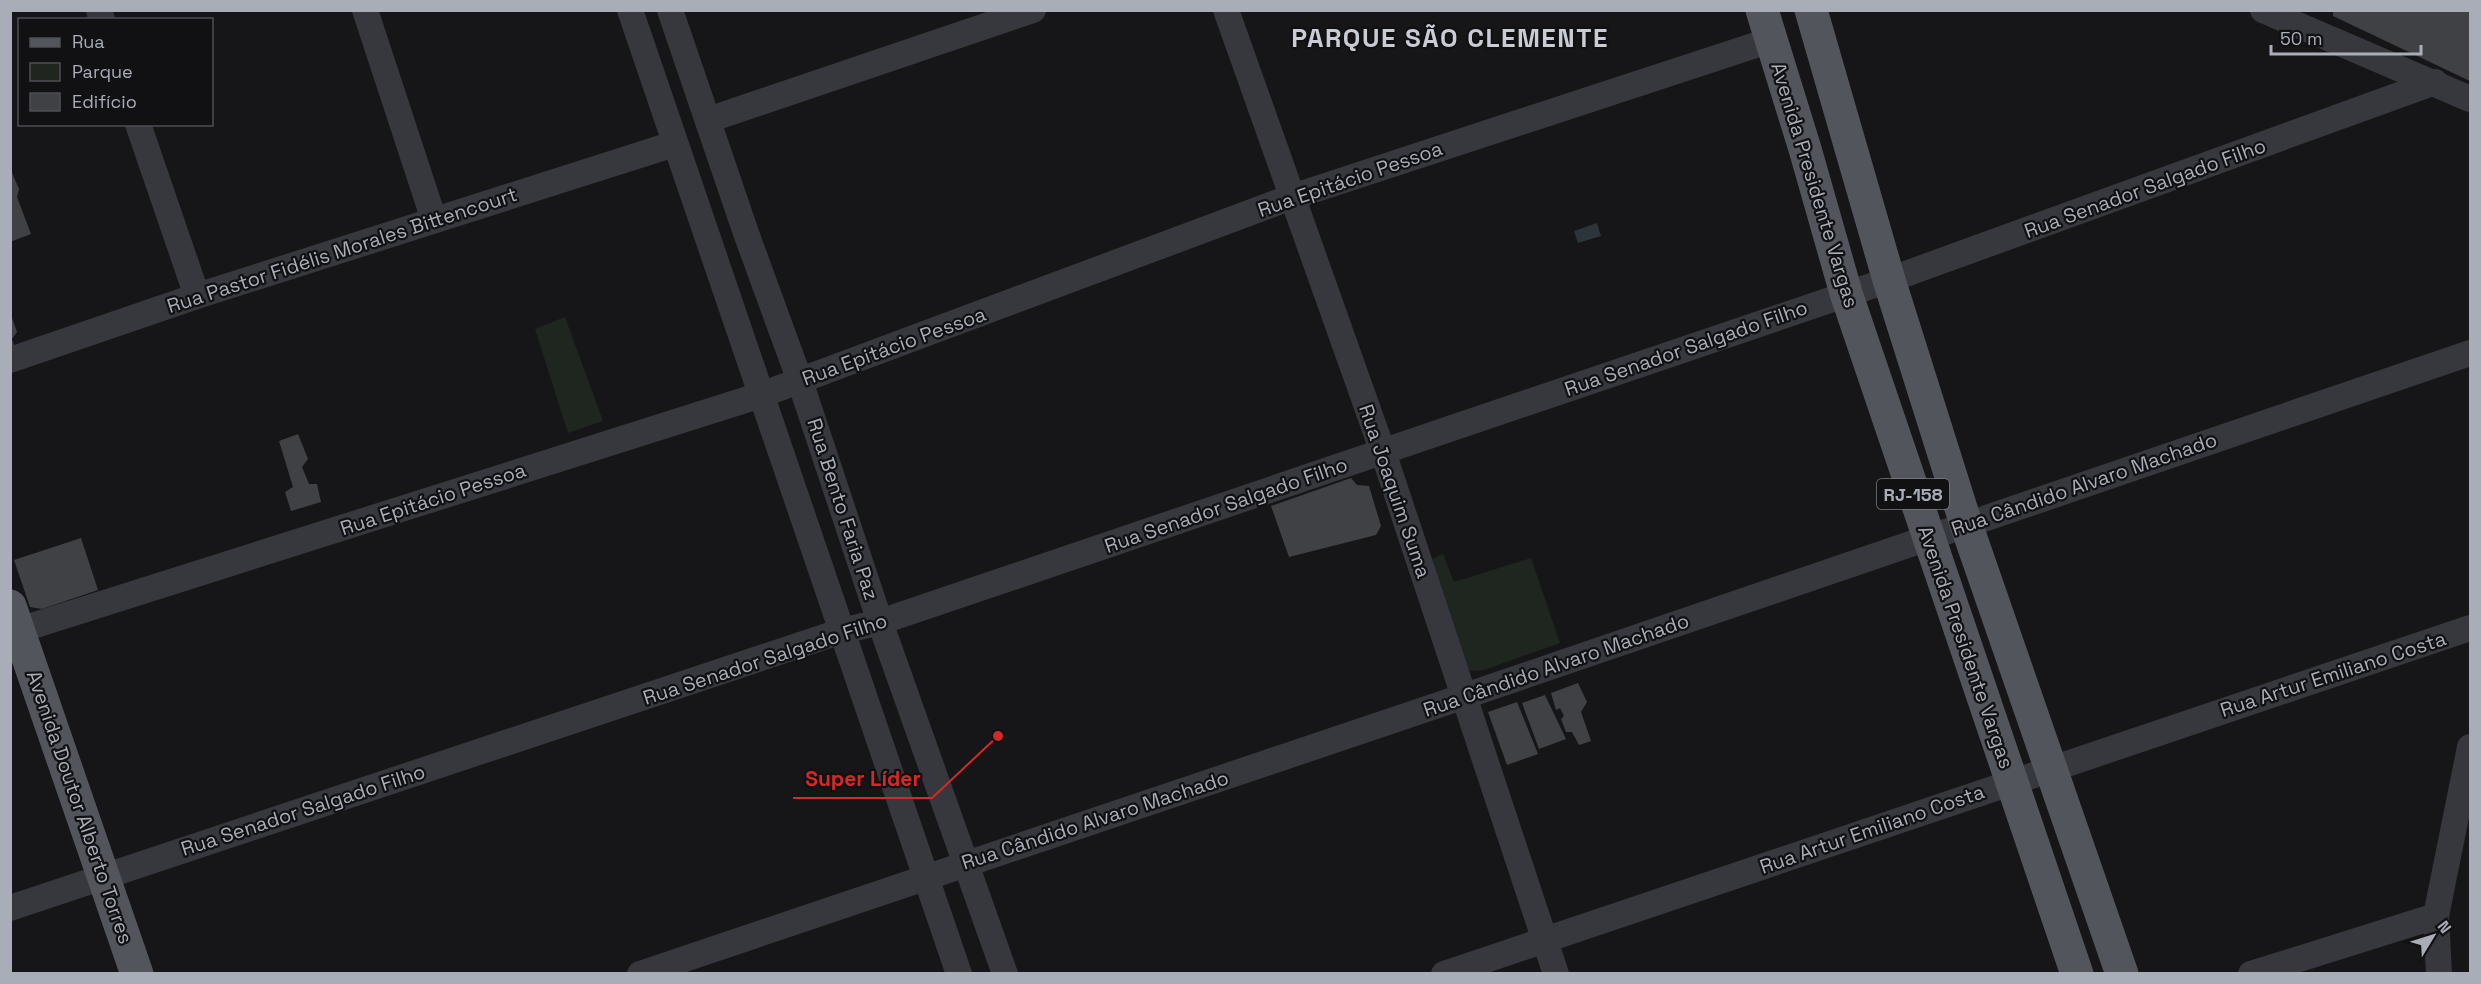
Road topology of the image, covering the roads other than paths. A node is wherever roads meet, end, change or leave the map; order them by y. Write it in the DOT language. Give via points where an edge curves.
graph roads {
  1 [pos="365,10"];
  2 [pos="630,10"];
  3 [pos="670,10"];
  4 [pos="1033,10"];
  5 [pos="1226,10"];
  6 [pos="1811,10"];
  7 [pos="2263,10"];
  8 [pos="1766,25"];
  9 [pos="2435,82"];
  10 [pos="2466,96"];
  11 [pos="2470,119"];
  12 [pos="708,120"];
  13 [pos="139,126"];
  14 [pos="674,144"];
  15 [pos="1292,197"];
  16 [pos="434,220"];
  17 [pos="1888,280"];
  18 [pos="1846,293"];
  19 [pos="197,296"];
  20 [pos="2470,353"];
  21 [pos="10,360"];
  22 [pos="800,381"];
  23 [pos="761,395"];
  24 [pos="1383,452"];
  25 [pos="1966,524"];
  26 [pos="1928,537"];
  27 [pos="880,622"];
  28 [pos="13,623"];
  29 [pos="2470,628"];
  30 [pos="842,631"];
  31 [pos="1465,696"];
  32 [pos="2470,747"];
  33 [pos="2049,768"];
  34 [pos="2012,782"];
  35 [pos="965,863"];
  36 [pos="105,876"];
  37 [pos="924,876"];
  38 [pos="10,908"];
  39 [pos="2436,916"];
  40 [pos="1545,939"];
  41 [pos="137,974"];
  42 [pos="640,974"];
  43 [pos="959,974"];
  44 [pos="1005,974"];
  45 [pos="1444,974"];
  46 [pos="1556,974"];
  47 [pos="2077,974"];
  48 [pos="2122,974"];
  49 [pos="2251,974"];
  50 [pos="2439,974"];
  1 -- 16 [label="street"];
  2 -- 14 [label="street, Rua Bento Faria Paz"];
  3 -- 12 [label="street, Rua Bento Faria Paz"];
  4 -- 12 [label="street"];
  5 -- 15 [label="street, Rua Joaquim Suma"];
  6 -- 17 [label="main road, Avenida Presidente Vargas / RJ-158"];
  7 -- 9 [label="street"];
  8 -- 15 [label="street, Rua Epitácio Pessoa"];
  8 -- 18 [label="main road, Avenida Presidente Vargas / RJ-158"];
  9 -- 10 [label="street"];
  9 -- 17 [label="street, Rua Senador Salgado Filho"];
  10 -- 11 [label="street"];
  12 -- 22 [label="street, Rua Bento Faria Paz"];
  13 -- 19 [label="street"];
  14 -- 16 [label="street, Rua Pastor Fidélis Morales Bittencourt"];
  14 -- 23 [label="street, Rua Bento Faria Paz"];
  15 -- 22 [label="street, Rua Epitácio Pessoa"];
  15 -- 24 [label="street, Rua Joaquim Suma"];
  16 -- 19 [label="street, Rua Pastor Fidélis Morales Bittencourt"];
  17 -- 18 [label="street, Rua Senador Salgado Filho"];
  17 -- 25 [label="main road, Avenida Presidente Vargas / RJ-158"];
  18 -- 24 [label="street, Rua Senador Salgado Filho"];
  18 -- 26 [label="main road, Avenida Presidente Vargas / RJ-158"];
  19 -- 21 [label="street, Rua Pastor Fidélis Morales Bittencourt"];
  20 -- 25 [label="street, Rua Cândido Alvaro Machado"];
  22 -- 23 [label="street, Rua Epitácio Pessoa"];
  22 -- 27 [label="street, Rua Bento Faria Paz"];
  23 -- 28 [label="street, Rua Epitácio Pessoa"];
  23 -- 30 [label="street, Rua Bento Faria Paz"];
  24 -- 27 [label="street, Rua Senador Salgado Filho"];
  24 -- 31 [label="street, Rua Joaquim Suma"];
  25 -- 26 [label="street, Rua Cândido Alvaro Machado"];
  25 -- 33 [label="main road, Avenida Presidente Vargas / RJ-158"];
  26 -- 31 [label="street, Rua Cândido Alvaro Machado"];
  26 -- 34 [label="main road, Avenida Presidente Vargas / RJ-158"];
  27 -- 30 [label="street, Rua Senador Salgado Filho"];
  27 -- 35 [label="street, Rua Bento Faria Paz"];
  28 -- 36 [label="main road, Avenida Doutor Alberto Torres"];
  29 -- 33 [label="street, Rua Artur Emiliano Costa"];
  30 -- 36 [label="street, Rua Senador Salgado Filho"];
  30 -- 37 [label="street, Rua Bento Faria Paz"];
  31 -- 35 [label="street, Rua Cândido Alvaro Machado"];
  31 -- 40 [label="street, Rua Joaquim Suma"];
  32 -- 39 [label="street"];
  33 -- 34 [label="street, Rua Artur Emiliano Costa"];
  33 -- 48 [label="main road, Avenida Presidente Vargas / RJ-158"];
  34 -- 40 [label="street, Rua Artur Emiliano Costa"];
  34 -- 47 [label="main road, Avenida Presidente Vargas / RJ-158"];
  35 -- 37 [label="street, Rua Cândido Alvaro Machado"];
  35 -- 44 [label="street, Rua Bento Faria Paz"];
  36 -- 38 [label="street, Rua Senador Salgado Filho"];
  36 -- 41 [label="main road, Avenida Doutor Alberto Torres"];
  37 -- 42 [label="street, Rua Cândido Alvaro Machado"];
  37 -- 43 [label="street, Rua Bento Faria Paz"];
  39 -- 49 [label="street"];
  39 -- 50 [label="street"];
  40 -- 45 [label="street, Rua Artur Emiliano Costa"];
  40 -- 46 [label="street, Rua Joaquim Suma"];
}
